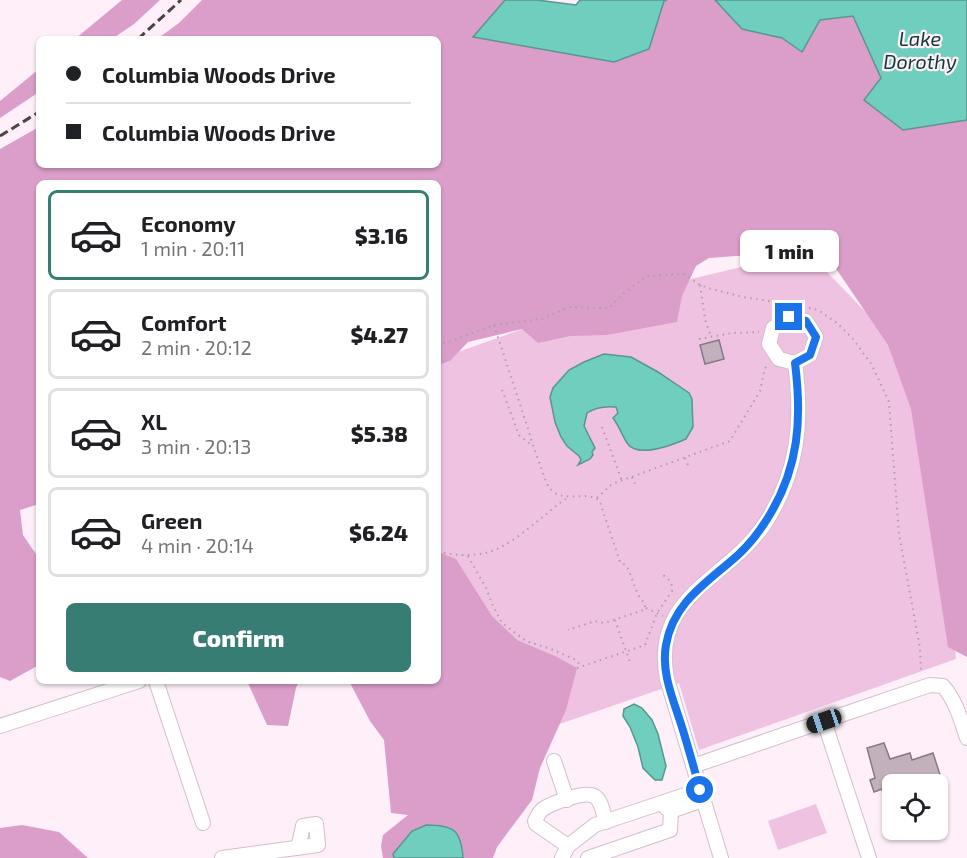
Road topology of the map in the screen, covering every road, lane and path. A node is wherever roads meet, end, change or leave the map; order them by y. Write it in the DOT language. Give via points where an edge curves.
graph roads {
  1 [pos="700,285"];
  2 [pos="793,306"];
  3 [pos="802,307"];
  4 [pos="494,325"];
  5 [pos="771,334"];
  6 [pos="711,337"];
  7 [pos="699,339"];
  8 [pos="441,345"];
  9 [pos="776,355"];
  10 [pos="795,363"];
  11 [pos="502,390"];
  12 [pos="602,427"];
  13 [pos="534,449"];
  14 [pos="685,458"];
  15 [pos="688,465"];
  16 [pos="632,477"];
  17 [pos="622,481"];
  18 [pos="634,483"];
  19 [pos="571,497"];
  20 [pos="597,498"];
  21 [pos="441,552"];
  22 [pos="468,555"];
  23 [pos="663,575"];
  24 [pos="645,607"];
  25 [pos="657,613"];
  26 [pos="615,620"];
  27 [pos="673,621"];
  28 [pos="568,630"];
  29 [pos="626,651"];
  30 [pos="631,665"];
  31 [pos="582,666"];
  32 [pos="577,668"];
  33 [pos="130,684"];
  34 [pos="157,684"];
  35 [pos="922,688"];
  36 [pos="824,721"];
  37 [pos="0,726"];
  38 [pos="967,738"];
  39 [pos="554,761"];
  40 [pos="693,766"];
  41 [pos="702,795"];
  42 [pos="567,800"];
  43 [pos="659,804"];
  44 [pos="671,812"];
  45 [pos="606,822"];
  46 [pos="203,823"];
  47 [pos="298,848"];
  48 [pos="565,852"];
  49 [pos="247,856"];
  50 [pos="222,858"];
  51 [pos="579,858"];
  52 [pos="588,858"];
  53 [pos="721,858"];
  54 [pos="869,858"];
  1 -- 2 [label="path"];
  1 -- 4 [label="path" via="684,274 647,276 609,308 569,307 542,319"];
  1 -- 6 [label="path"];
  3 -- 35 [label="path" via="818,310 853,339 872,365 889,402 899,534 920,648"];
  4 -- 8 [label="path"];
  4 -- 13 [label="path"];
  5 -- 6 [label="path"];
  5 -- 9 [label="street" via="769,344"];
  5 -- 10 [label="street" via="772,328 789,317 806,321 816,337 810,355"];
  6 -- 7 [label="path"];
  9 -- 10 [label="street"];
  9 -- 14 [label="path" via="765,368 760,391 730,441"];
  10 -- 27 [label="street" via="799,428 784,490 754,538 687,599"];
  11 -- 13 [label="path" via="519,435"];
  12 -- 17 [label="path"];
  13 -- 19 [label="path" via="549,488"];
  14 -- 15 [label="path"];
  14 -- 16 [label="path"];
  16 -- 17 [label="path"];
  16 -- 18 [label="path"];
  17 -- 20 [label="path" via="609,486"];
  19 -- 20 [label="path"];
  19 -- 22 [label="path" via="509,542 489,552"];
  20 -- 24 [label="path" via="620,562 627,566"];
  21 -- 22 [label="path"];
  22 -- 31 [label="path" via="502,623 526,641 574,659"];
  23 -- 25 [label="path" via="671,583 672,591"];
  24 -- 25 [label="path"];
  24 -- 26 [label="path"];
  25 -- 27 [label="path"];
  25 -- 29 [label="path" via="645,645"];
  26 -- 28 [label="path" via="595,621"];
  26 -- 29 [label="path"];
  27 -- 40 [label="street" via="666,644 665,669"];
  29 -- 30 [label="path"];
  29 -- 31 [label="path"];
  31 -- 32 [label="path"];
  33 -- 37 [label="street"];
  34 -- 46 [label="street"];
  35 -- 36 [label="street"];
  35 -- 38 [label="street" via="943,686 955,704"];
  36 -- 40 [label="street"];
  36 -- 54 [label="street"];
  39 -- 42 [label="street"];
  40 -- 41 [label="street"];
  41 -- 43 [label="street"];
  41 -- 44 [label="street"];
  41 -- 53 [label="street"];
  42 -- 45 [label="street" via="585,794 596,797"];
  42 -- 48 [label="street" via="542,809 535,821"];
  43 -- 44 [label="street"];
  43 -- 45 [label="street"];
  44 -- 52 [label="street" via="670,830"];
  45 -- 48 [label="street" via="595,825"];
  47 -- 49 [label="street"];
  48 -- 51 [label="street"];
  49 -- 50 [label="street"];
}
